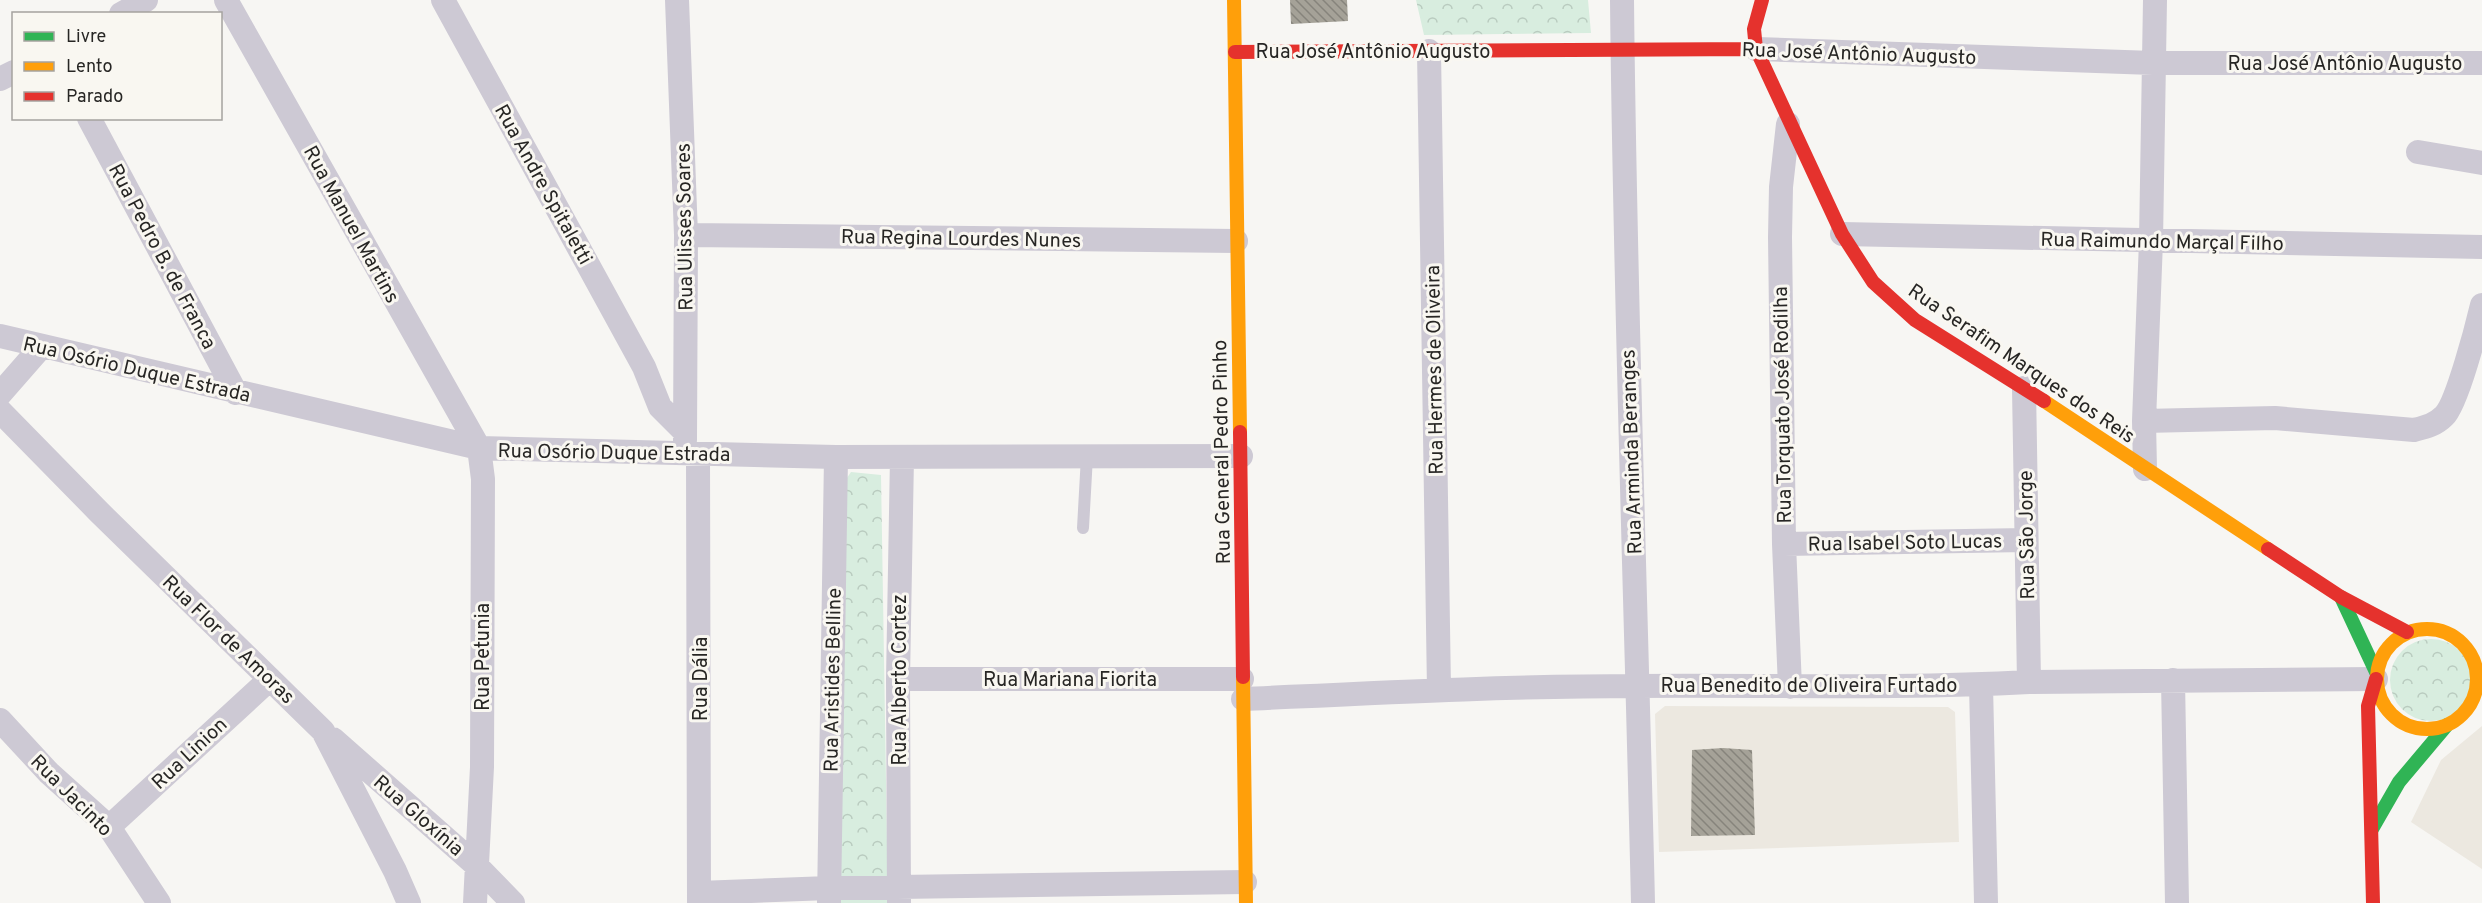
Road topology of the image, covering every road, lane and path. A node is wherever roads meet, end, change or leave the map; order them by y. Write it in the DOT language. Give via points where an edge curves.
graph roads {
  1 [pos="146,0"];
  2 [pos="226,0"];
  3 [pos="443,0"];
  4 [pos="677,0"];
  5 [pos="1234,0"];
  6 [pos="1622,0"];
  7 [pos="1762,0"];
  8 [pos="2155,0"];
  9 [pos="125,12"];
  10 [pos="1622,48"];
  11 [pos="1756,49"];
  12 [pos="1429,51"];
  13 [pos="1235,52"];
  14 [pos="2153,63"];
  15 [pos="2482,63"];
  16 [pos="90,120"];
  17 [pos="1788,124"];
  18 [pos="2418,152"];
  19 [pos="2482,163"];
  20 [pos="1842,234"];
  21 [pos="686,235"];
  22 [pos="1236,241"];
  23 [pos="2151,241"];
  24 [pos="2482,247"];
  25 [pos="2482,305"];
  26 [pos="0,336"];
  27 [pos="42,346"];
  28 [pos="644,367"];
  29 [pos="2024,387"];
  30 [pos="236,393"];
  31 [pos="0,394"];
  32 [pos="684,400"];
  33 [pos="0,411"];
  34 [pos="2144,421"];
  35 [pos="690,447"];
  36 [pos="478,448"];
  37 [pos="1087,456"];
  38 [pos="1241,456"];
  39 [pos="836,457"];
  40 [pos="902,457"];
  41 [pos="2145,469"];
  42 [pos="1083,528"];
  43 [pos="2026,540"];
  44 [pos="1784,544"];
  45 [pos="2341,597"];
  46 [pos="2408,632"];
  47 [pos="2457,638"];
  48 [pos="2482,641"];
  49 [pos="2377,677"];
  50 [pos="270,679"];
  51 [pos="898,679"];
  52 [pos="2173,680"];
  53 [pos="2029,682"];
  54 [pos="1981,684"];
  55 [pos="1638,686"];
  56 [pos="1790,687"];
  57 [pos="1243,689"];
  58 [pos="1439,690"];
  59 [pos="2482,704"];
  60 [pos="2464,713"];
  61 [pos="0,720"];
  62 [pos="2447,725"];
  63 [pos="323,731"];
  64 [pos="109,827"];
  65 [pos="2372,829"];
  66 [pos="477,866"];
  67 [pos="1246,893"];
  68 [pos="829,895"];
  69 [pos="899,895"];
  70 [pos="699,898"];
  71 [pos="159,903"];
  72 [pos="409,903"];
  73 [pos="475,903"];
  74 [pos="513,903"];
  75 [pos="1642,903"];
  76 [pos="1986,903"];
  77 [pos="2176,903"];
  78 [pos="2373,903"];
  1 -- 9 [label="street"];
  2 -- 36 [label="street, Rua Manuel Martins"];
  3 -- 28 [label="street, Rua Andre Spitaletti"];
  4 -- 21 [label="street, Rua Ulisses Soares"];
  5 -- 13 [label="street, Rua General Pedro Pinho"];
  6 -- 10 [label="street, Rua Arminda Beranges"];
  7 -- 11 [label="street" via="1754,29"];
  8 -- 14 [label="street"];
  10 -- 11 [label="street, Rua José Antônio Augusto"];
  10 -- 12 [label="street, Rua José Antônio Augusto"];
  10 -- 55 [label="street, Rua Arminda Beranges"];
  11 -- 14 [label="street, Rua José Antônio Augusto"];
  11 -- 17 [label="street, Rua Serafim Marques dos Reis"];
  12 -- 13 [label="street, Rua José Antônio Augusto"];
  12 -- 58 [label="street, Rua Hermes de Oliveira"];
  13 -- 22 [label="street, Rua General Pedro Pinho"];
  14 -- 15 [label="street, Rua José Antônio Augusto"];
  14 -- 23 [label="street"];
  16 -- 30 [label="street, Rua Pedro B. de Franca"];
  17 -- 20 [label="street, Rua Serafim Marques dos Reis"];
  17 -- 44 [label="street, Rua Torquato José Rodilha" via="1781,187"];
  18 -- 19 [label="street"];
  20 -- 23 [label="street, Rua Raimundo Marçal Filho"];
  20 -- 29 [label="street, Rua Serafim Marques dos Reis" via="1873,282 1915,320"];
  21 -- 22 [label="street, Rua Regina Lourdes Nunes"];
  21 -- 32 [label="street, Rua Ulisses Soares"];
  22 -- 38 [label="street, Rua General Pedro Pinho"];
  23 -- 24 [label="street, Rua Raimundo Marçal Filho"];
  23 -- 34 [label="street"];
  25 -- 34 [label="street" via="2454,397 2445,415 2432,426 2393,429 2275,418"];
  26 -- 27 [label="street, Rua Osório Duque Estrada"];
  27 -- 30 [label="street, Rua Osório Duque Estrada"];
  27 -- 31 [label="street"];
  28 -- 32 [label="street, Rua Andre Spitaletti"];
  28 -- 35 [label="street, Rua Andre Spitaletti" via="660,407"];
  29 -- 41 [label="street, Rua Serafim Marques dos Reis"];
  29 -- 43 [label="street, Rua São Jorge"];
  30 -- 36 [label="street, Rua Osório Duque Estrada"];
  32 -- 35 [label="street, Rua Ulisses Soares"];
  33 -- 50 [label="street, Rua Flor de Amoras"];
  34 -- 41 [label="street"];
  35 -- 36 [label="street, Rua Osório Duque Estrada"];
  35 -- 39 [label="street, Rua Osório Duque Estrada"];
  35 -- 70 [label="street, Rua Dália"];
  36 -- 66 [label="street, Rua Petunia" via="483,479 482,743"];
  37 -- 38 [label="street, Rua Osório Duque Estrada"];
  37 -- 40 [label="street, Rua Osório Duque Estrada"];
  37 -- 42 [label="lane"];
  38 -- 57 [label="street, Rua General Pedro Pinho"];
  39 -- 40 [label="street, Rua Osório Duque Estrada"];
  39 -- 68 [label="street, Rua Aristides Belline"];
  40 -- 51 [label="street, Rua Alberto Cortez"];
  41 -- 45 [label="street, Rua Serafim Marques dos Reis"];
  43 -- 44 [label="street, Rua Isabel Soto Lucas"];
  43 -- 53 [label="street, Rua São Jorge"];
  44 -- 56 [label="street, Rua Torquato José Rodilha"];
  45 -- 46 [label="street, Rua Serafim Marques dos Reis"];
  45 -- 49 [label="street"];
  46 -- 47 [label="street" via="2424,628 2441,630"];
  46 -- 49 [label="street" via="2386,649"];
  47 -- 48 [label="street"];
  47 -- 60 [label="street" via="2469,650 2478,682 2474,699"];
  49 -- 52 [label="street, Rua Benedito de Oliveira Furtado"];
  49 -- 62 [label="street" via="2380,695 2401,722 2417,728"];
  49 -- 65 [label="street" via="2368,706"];
  50 -- 63 [label="street, Rua Flor de Amoras"];
  50 -- 64 [label="street, Rua Linion"];
  51 -- 57 [label="street, Rua Mariana Fiorita"];
  51 -- 69 [label="street, Rua Alberto Cortez"];
  52 -- 53 [label="street, Rua Benedito de Oliveira Furtado"];
  52 -- 77 [label="street"];
  53 -- 54 [label="street, Rua Benedito de Oliveira Furtado"];
  54 -- 56 [label="street, Rua Benedito de Oliveira Furtado"];
  54 -- 76 [label="street"];
  55 -- 56 [label="street, Rua Benedito de Oliveira Furtado"];
  55 -- 58 [label="street, Rua Benedito de Oliveira Furtado"];
  55 -- 75 [label="street, Rua Arminda Beranges"];
  57 -- 58 [label="street, Rua Benedito de Oliveira Furtado"];
  57 -- 67 [label="street, Rua General Pedro Pinho"];
  59 -- 60 [label="street"];
  60 -- 62 [label="street"];
  61 -- 64 [label="street, Rua Jacinto" via="49,773"];
  62 -- 65 [label="street" via="2399,782"];
  63 -- 66 [label="street, Rua Gloxínia"];
  63 -- 72 [label="street, Rua Flor de Amoras"];
  64 -- 71 [label="street, Rua Jacinto"];
  65 -- 78 [label="street"];
  66 -- 73 [label="street"];
  66 -- 74 [label="street, Rua Gloxínia"];
  67 -- 69 [label="street"];
  68 -- 69 [label="street"];
  68 -- 70 [label="street"];
}
